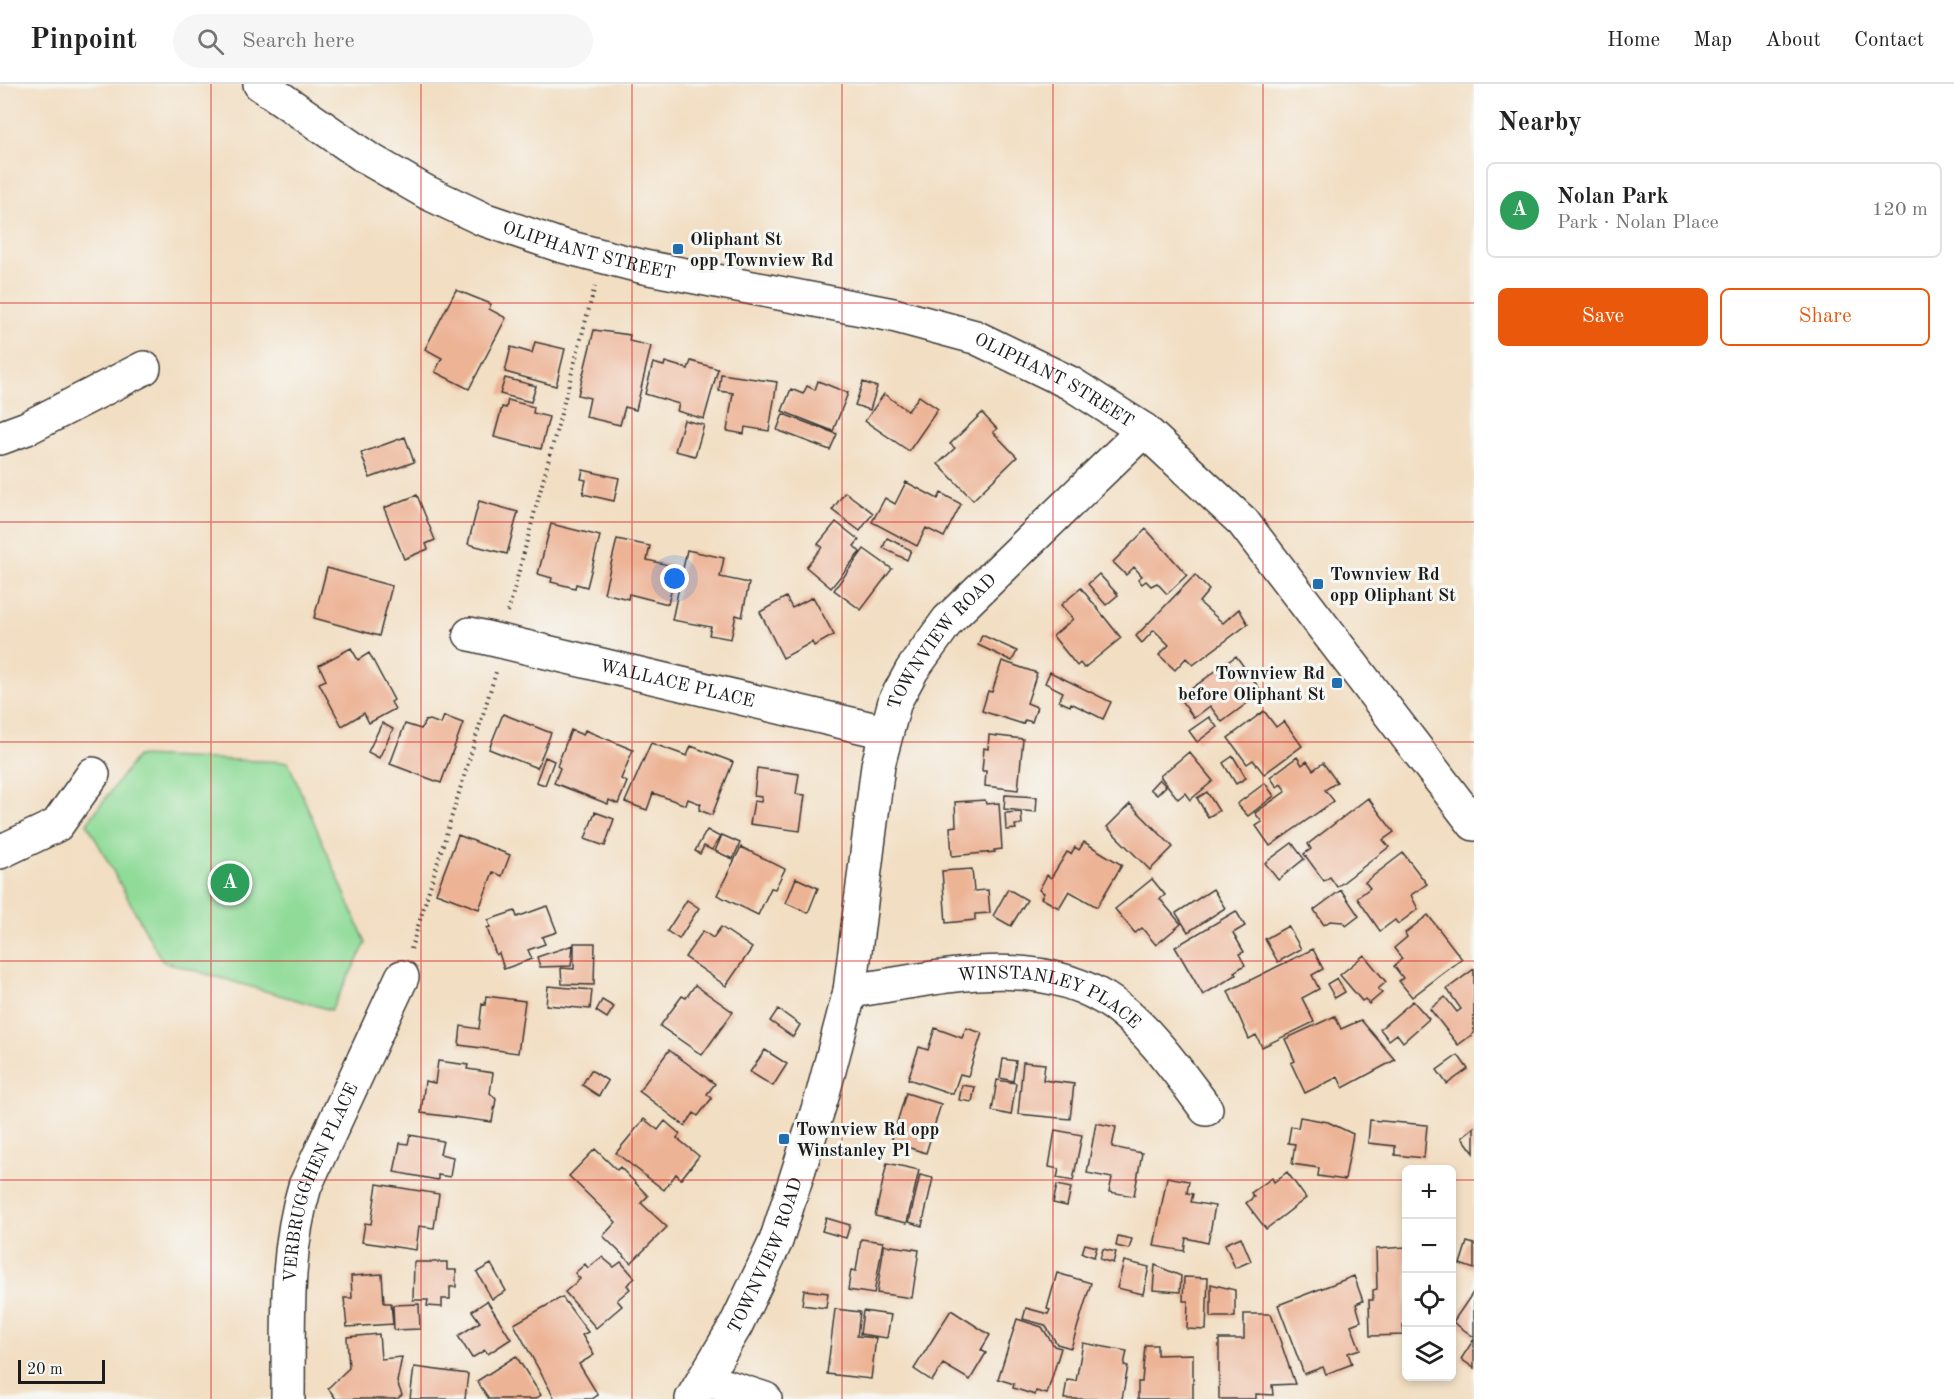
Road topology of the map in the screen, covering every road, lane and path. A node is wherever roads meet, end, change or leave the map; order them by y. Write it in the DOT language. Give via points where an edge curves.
graph roads {
  1 [pos="260,84"];
  2 [pos="603,256"];
  3 [pos="144,368"];
  4 [pos="1144,430"];
  5 [pos="0,438"];
  6 [pos="486,637"];
  7 [pos="885,732"];
  8 [pos="93,774"];
  9 [pos="1474,824"];
  10 [pos="0,852"];
  11 [pos="402,977"];
  12 [pos="850,991"];
  13 [pos="1206,1108"];
  14 [pos="698,1389"];
  15 [pos="288,1399"];
  16 [pos="765,1399"];
  1 -- 2 [label="street, OLIPHANT STREET" via="367,158 426,192 483,219"];
  2 -- 4 [label="street, OLIPHANT STREET" via="893,315 975,337 1070,383"];
  2 -- 6 [label="path"];
  3 -- 5 [label="street" via="27,429"];
  4 -- 7 [label="street, TOWNVIEW ROAD" via="948,621 912,670 895,701"];
  4 -- 9 [label="street" via="1243,522"];
  6 -- 7 [label="street, WALLACE PLACE"];
  6 -- 11 [label="path" via="495,680"];
  7 -- 12 [label="street, TOWNVIEW ROAD"];
  8 -- 10 [label="street" via="57,825"];
  11 -- 15 [label="street, VERBRUGGHEN PLACE" via="305,1186 296,1216 290,1257"];
  12 -- 13 [label="street, WINSTANLEY PLACE" via="986,972 1026,972 1059,978 1091,990 1117,1007 1164,1054"];
  12 -- 14 [label="street, TOWNVIEW ROAD" via="822,1097 776,1240 757,1284"];
  14 -- 16 [label="street"];
}
